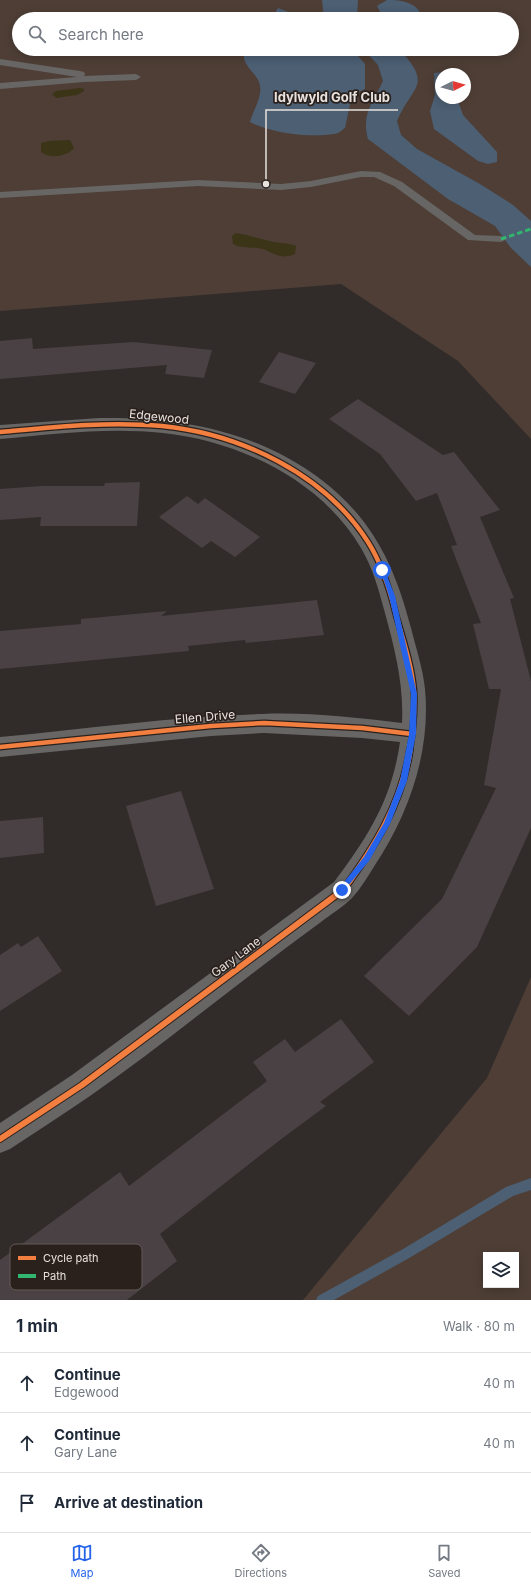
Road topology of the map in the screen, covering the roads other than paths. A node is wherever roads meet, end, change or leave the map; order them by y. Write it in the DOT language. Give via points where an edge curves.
graph roads {
  1 [pos="0,62"];
  2 [pos="136,77"];
  3 [pos="101,78"];
  4 [pos="0,86"];
  5 [pos="0,195"];
  6 [pos="500,239"];
  7 [pos="0,432"];
  8 [pos="412,734"];
  9 [pos="0,747"];
  10 [pos="0,1140"];
  1 -- 3 [label="lane"];
  2 -- 3 [label="lane"];
  3 -- 4 [label="lane"];
  5 -- 6 [label="lane" via="198,183 281,187 361,174 376,174 398,184 472,238"];
  7 -- 8 [label="street, Edgewood" via="129,423 189,430 222,438 257,451 312,483 360,530 382,570 392,596 414,694"];
  8 -- 9 [label="street, Ellen Drive" via="333,726 264,723"];
  8 -- 10 [label="street, Gary Lane" via="404,781 387,824 367,859 342,890 82,1085"];
}
